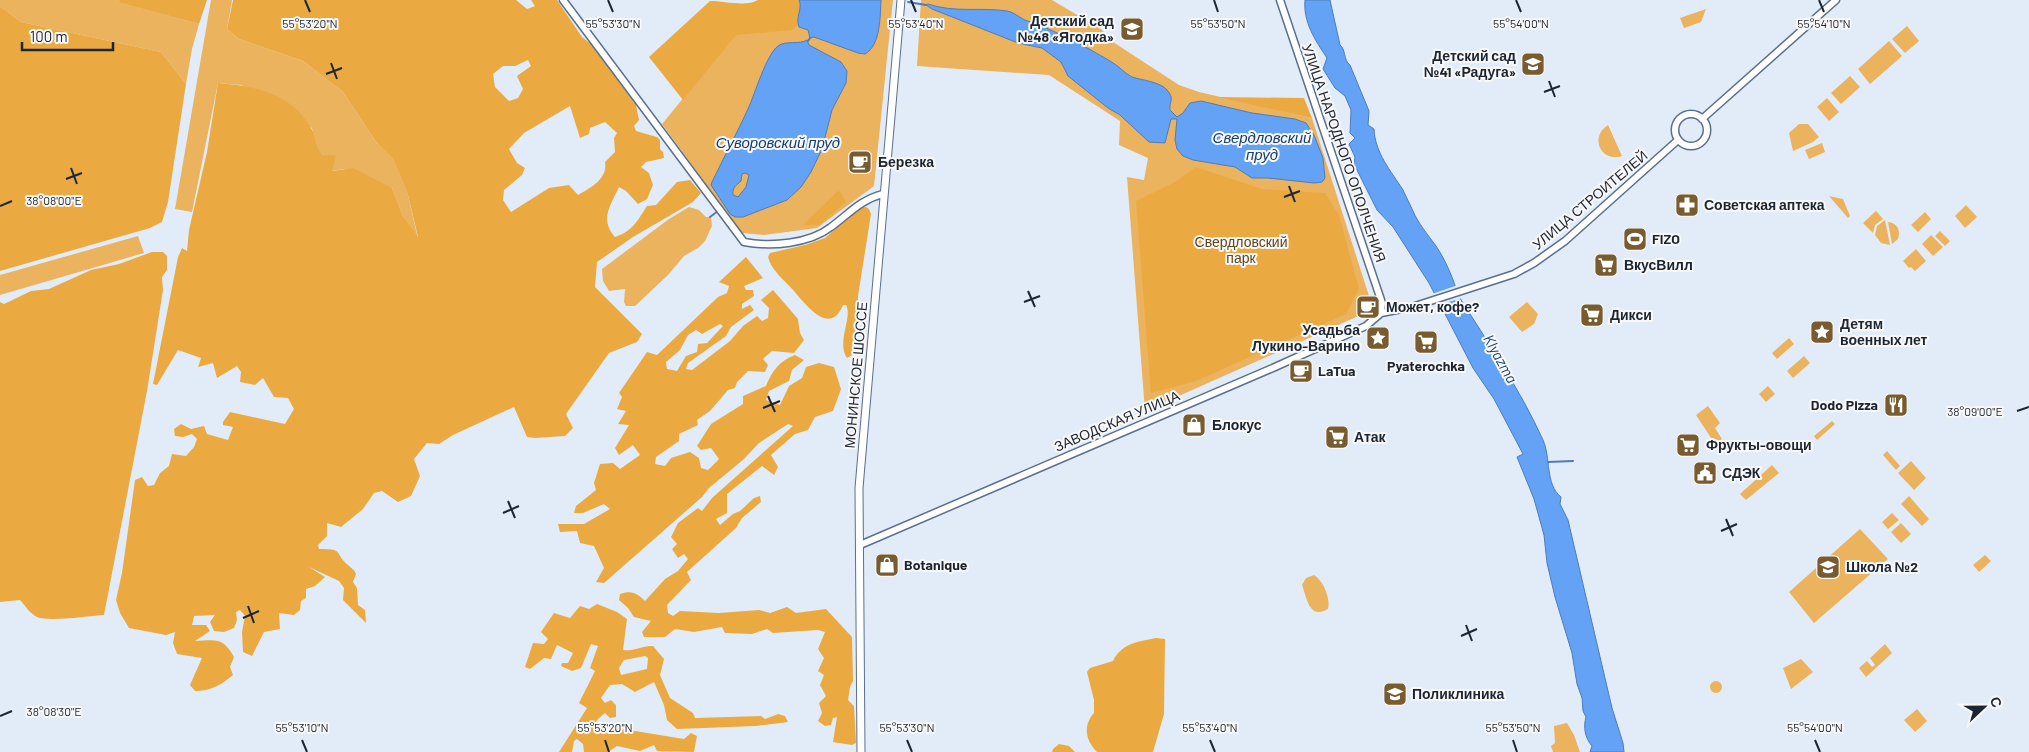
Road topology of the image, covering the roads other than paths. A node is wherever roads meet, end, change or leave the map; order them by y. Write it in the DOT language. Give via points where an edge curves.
graph roads {
  1 [pos="563,0"];
  2 [pos="901,0"];
  3 [pos="1280,0"];
  4 [pos="1836,0"];
  5 [pos="1702,119"];
  6 [pos="1678,140"];
  7 [pos="883,194"];
  8 [pos="1381,313"];
  9 [pos="860,545"];
  10 [pos="861,752"];
  1 -- 7 [label="street" via="744,242 806,240 820,235 863,200"];
  2 -- 7 [label="main road, МОНИНСКОЕ ШОССЕ"];
  3 -- 8 [label="street, УЛИЦА НАРОДНОГО ОПОЛЧЕНИЯ" via="1382,303"];
  4 -- 5 [label="street"];
  5 -- 6 [label="street" via="1692,114 1680,118 1675,128"];
  5 -- 6 [label="street" via="1706,133 1701,141 1687,145"];
  6 -- 8 [label="street, УЛИЦА СТРОИТЕЛЕЙ" via="1549,253 1514,274 1412,307"];
  7 -- 9 [label="main road, МОНИНСКОЕ ШОССЕ" via="860,488"];
  8 -- 9 [label="street, ЗАВОДСКАЯ УЛИЦА" via="1366,326"];
  9 -- 10 [label="main road, МОНИНСКОЕ ШОССЕ"];
}
